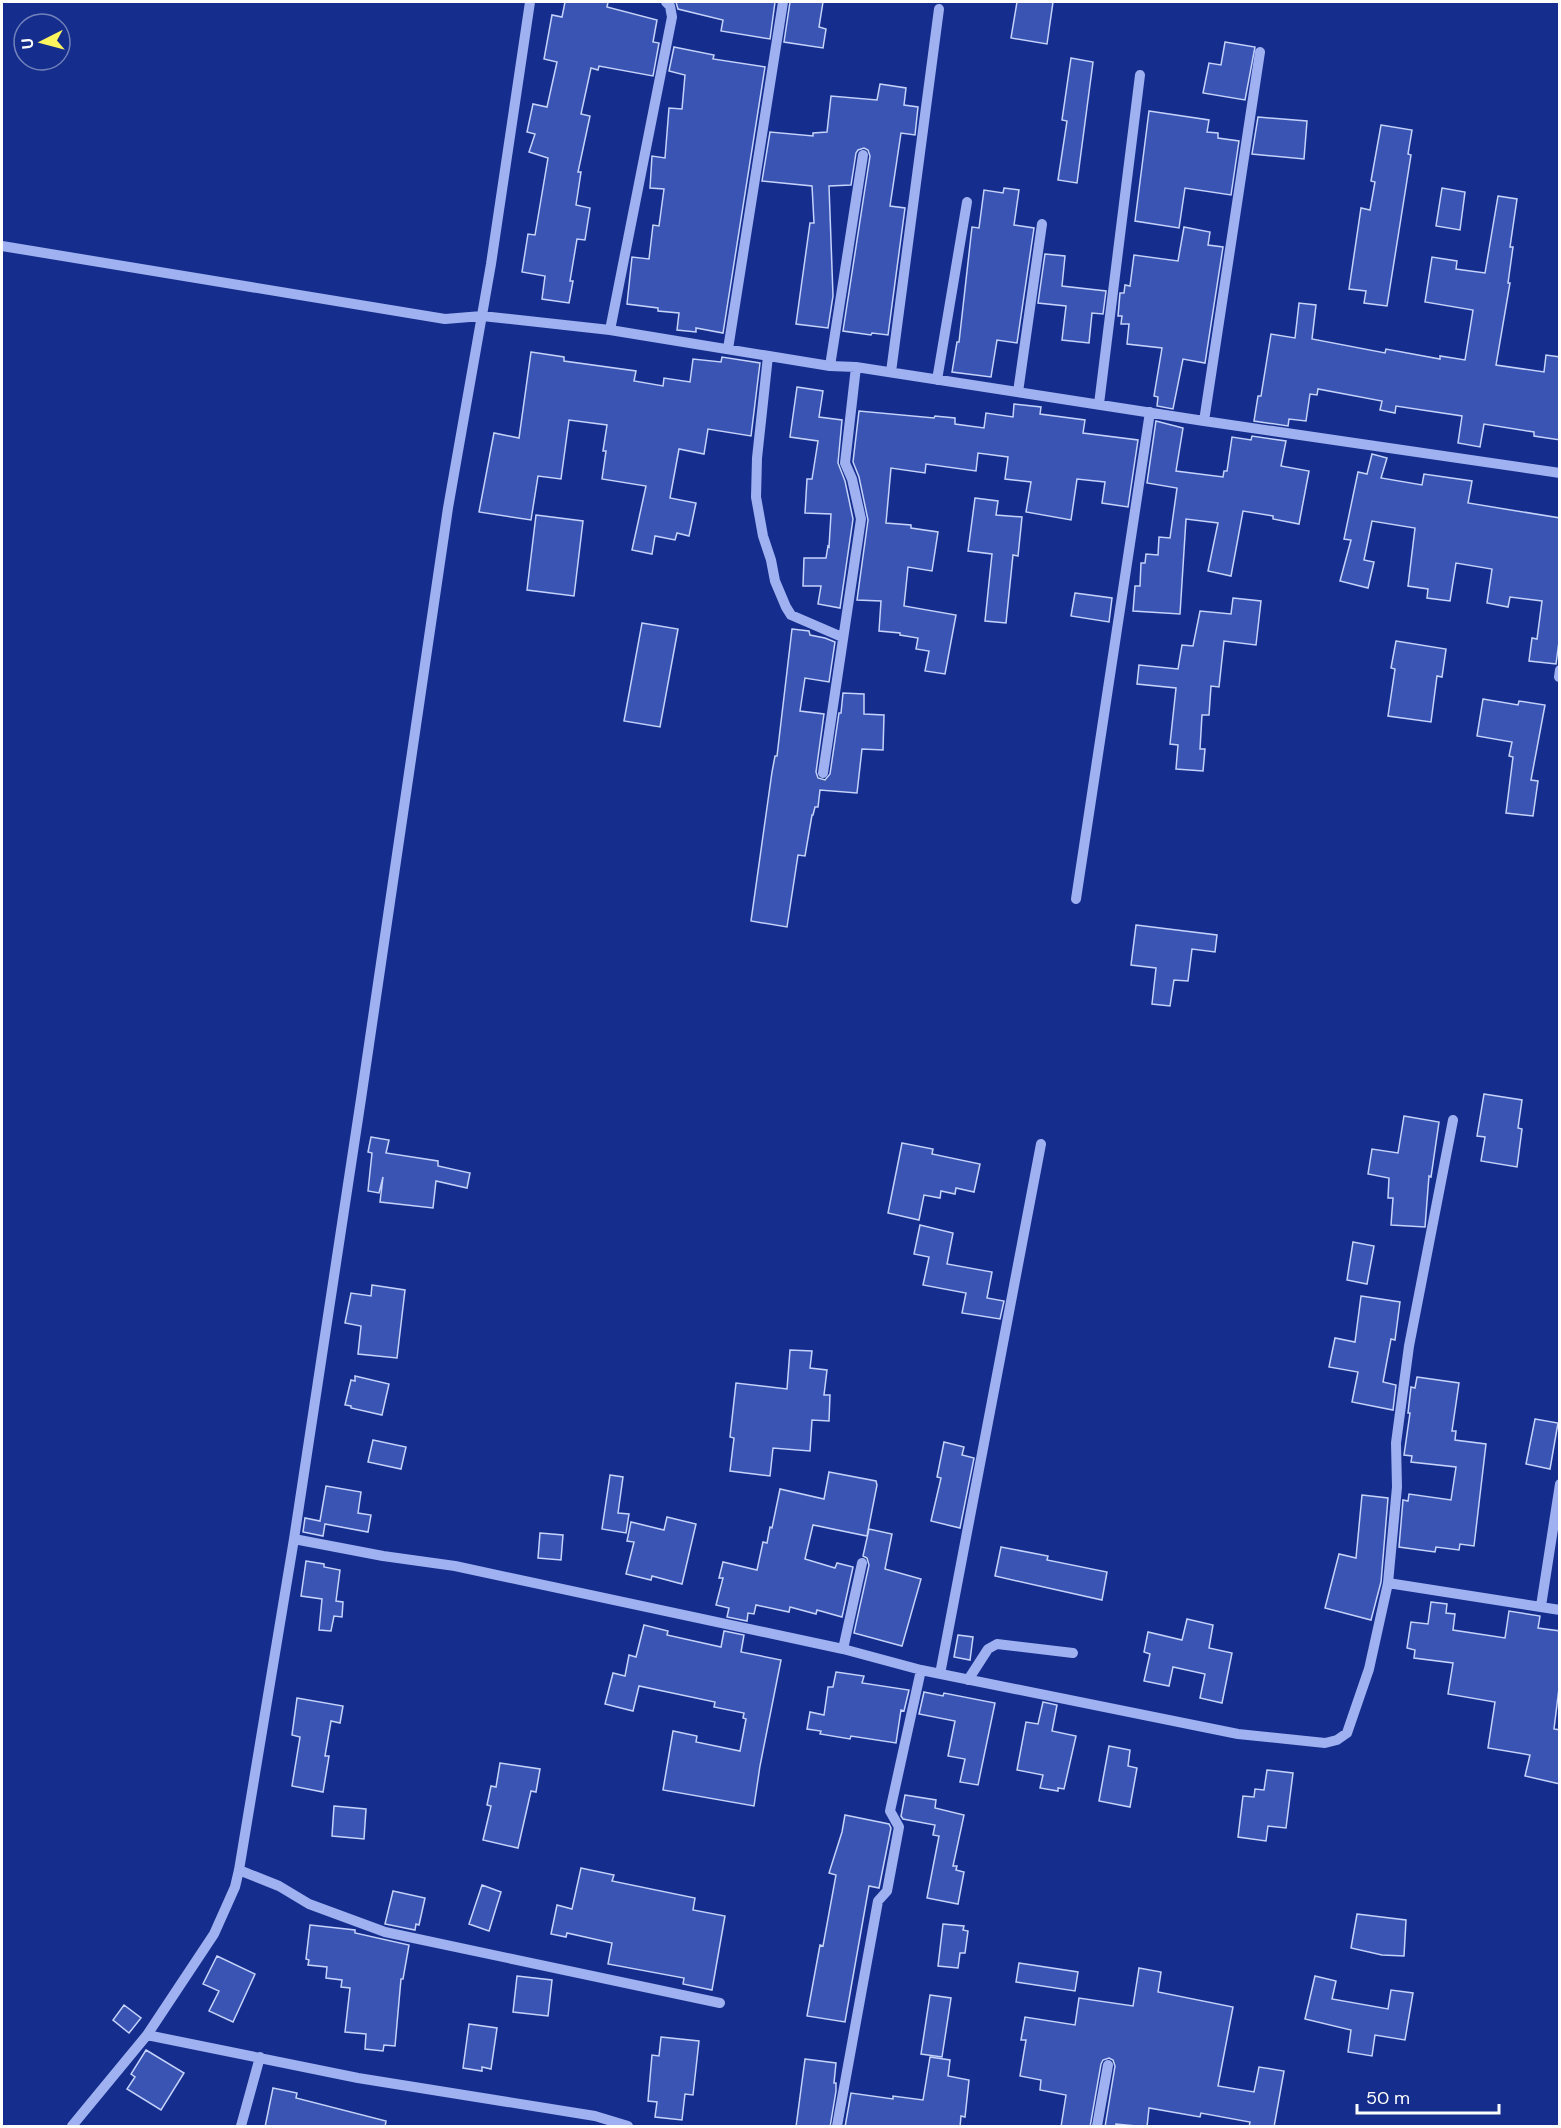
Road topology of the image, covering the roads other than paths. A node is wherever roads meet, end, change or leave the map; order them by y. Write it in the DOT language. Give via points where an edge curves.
graph roads {
  1 [pos="530,2"];
  2 [pos="666,2"];
  3 [pos="783,2"];
  4 [pos="939,9"];
  5 [pos="1260,52"];
  6 [pos="1140,75"];
  7 [pos="863,155"];
  8 [pos="967,202"];
  9 [pos="1042,224"];
  10 [pos="2,246"];
  11 [pos="482,316"];
  12 [pos="610,330"];
  13 [pos="728,349"];
  14 [pos="768,356"];
  15 [pos="830,366"];
  16 [pos="856,367"];
  17 [pos="891,372"];
  18 [pos="938,380"];
  19 [pos="1018,392"];
  20 [pos="1099,404"];
  21 [pos="1150,412"];
  22 [pos="1204,421"];
  23 [pos="1560,473"];
  24 [pos="842,637"];
  25 [pos="823,773"];
  26 [pos="1076,899"];
  27 [pos="1453,1120"];
  28 [pos="1041,1144"];
  29 [pos="1560,1484"];
  30 [pos="294,1539"];
  31 [pos="862,1563"];
  32 [pos="1388,1583"];
  33 [pos="1541,1606"];
  34 [pos="1560,1610"];
  35 [pos="843,1649"];
  36 [pos="1072,1653"];
  37 [pos="921,1670"];
  38 [pos="940,1674"];
  39 [pos="968,1680"];
  40 [pos="239,1870"];
  41 [pos="720,2003"];
  42 [pos="147,2035"];
  43 [pos="260,2057"];
  44 [pos="1108,2065"];
  45 [pos="72,2127"];
  46 [pos="241,2127"];
  47 [pos="628,2127"];
  48 [pos="837,2127"];
  49 [pos="1097,2127"];
  1 -- 11 [label="street"];
  2 -- 12 [label="street" via="672,17"];
  3 -- 13 [label="street"];
  4 -- 17 [label="street"];
  5 -- 22 [label="street"];
  6 -- 20 [label="street"];
  7 -- 15 [label="street"];
  8 -- 18 [label="street"];
  9 -- 19 [label="street"];
  10 -- 11 [label="street" via="445,319"];
  11 -- 12 [label="street"];
  11 -- 30 [label="street" via="446,520"];
  12 -- 13 [label="street"];
  13 -- 14 [label="street"];
  14 -- 15 [label="street"];
  14 -- 24 [label="street" via="756,497 763,536 775,581 791,615"];
  15 -- 16 [label="street"];
  16 -- 17 [label="street"];
  16 -- 24 [label="street" via="845,463 861,519"];
  17 -- 18 [label="street"];
  18 -- 19 [label="street"];
  19 -- 20 [label="street"];
  20 -- 21 [label="street"];
  21 -- 22 [label="street"];
  21 -- 26 [label="street"];
  22 -- 23 [label="street"];
  24 -- 25 [label="street"];
  27 -- 32 [label="street" via="1409,1346 1396,1443 1397,1487"];
  28 -- 38 [label="street"];
  29 -- 33 [label="street"];
  30 -- 35 [label="street" via="455,1566"];
  30 -- 40 [label="street"];
  31 -- 35 [label="street"];
  32 -- 33 [label="street"];
  32 -- 39 [label="street" via="1370,1669 1347,1733 1337,1740 1324,1743 1238,1734"];
  33 -- 34 [label="street"];
  35 -- 37 [label="street"];
  36 -- 39 [label="street" via="997,1644 988,1649"];
  37 -- 38 [label="street"];
  37 -- 48 [label="street" via="890,1811 899,1827 887,1891 879,1901"];
  38 -- 39 [label="street"];
  40 -- 41 [label="street" via="279,1886 309,1904 385,1932"];
  40 -- 42 [label="street" via="214,1934"];
  42 -- 43 [label="street"];
  42 -- 45 [label="street"];
  43 -- 46 [label="street"];
  43 -- 47 [label="street" via="358,2078 595,2116"];
  44 -- 49 [label="street"];
}
